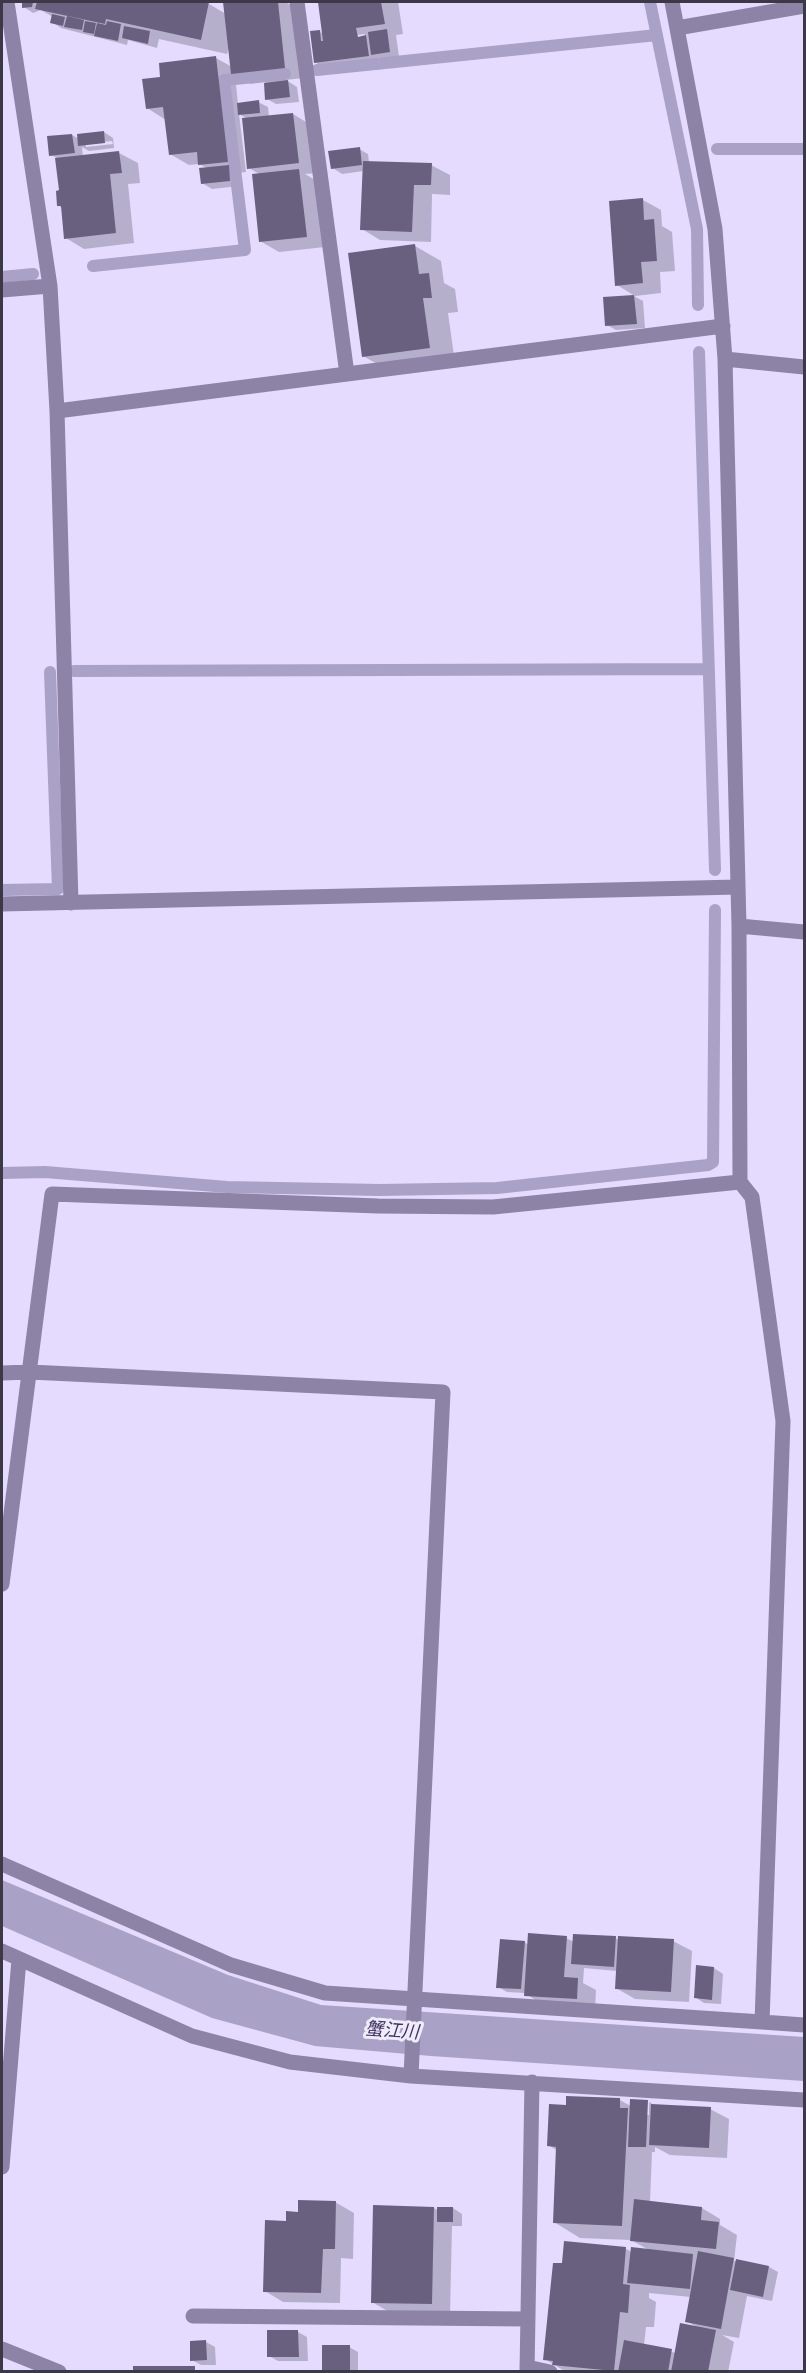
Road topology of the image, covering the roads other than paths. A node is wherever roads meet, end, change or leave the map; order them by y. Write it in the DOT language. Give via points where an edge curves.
graph roads {
  1 [pos="7,2"];
  2 [pos="297,2"];
  3 [pos="672,2"];
  4 [pos="804,6"];
  5 [pos="677,28"];
  6 [pos="50,286"];
  7 [pos="2,290"];
  8 [pos="723,326"];
  9 [pos="725,359"];
  10 [pos="804,367"];
  11 [pos="347,374"];
  12 [pos="57,411"];
  13 [pos="738,887"];
  14 [pos="71,903"];
  15 [pos="2,904"];
  16 [pos="739,926"];
  17 [pos="804,932"];
  18 [pos="741,1182"];
  19 [pos="2,1372"];
  20 [pos="30,1372"];
  21 [pos="2,1584"];
  22 [pos="2,1864"];
  23 [pos="2,1951"];
  24 [pos="19,1959"];
  25 [pos="416,2004"];
  26 [pos="762,2022"];
  27 [pos="804,2025"];
  28 [pos="412,2071"];
  29 [pos="532,2082"];
  30 [pos="804,2100"];
  31 [pos="2,2167"];
  32 [pos="193,2316"];
  33 [pos="528,2319"];
  34 [pos="2,2349"];
  35 [pos="527,2369"];
  36 [pos="60,2372"];
  37 [pos="550,2372"];
  1 -- 6 [label="street"];
  2 -- 11 [label="street"];
  3 -- 5 [label="street"];
  4 -- 5 [label="street"];
  5 -- 8 [label="street" via="715,229"];
  6 -- 7 [label="street"];
  6 -- 12 [label="street"];
  8 -- 9 [label="street"];
  8 -- 11 [label="street"];
  9 -- 10 [label="street"];
  9 -- 13 [label="street"];
  11 -- 12 [label="street"];
  12 -- 14 [label="street"];
  13 -- 14 [label="street"];
  13 -- 16 [label="street"];
  14 -- 15 [label="street"];
  16 -- 17 [label="street"];
  16 -- 18 [label="street"];
  18 -- 20 [label="street" via="493,1207 52,1194"];
  18 -- 26 [label="street" via="752,1197 783,1421"];
  19 -- 20 [label="street"];
  20 -- 21 [label="street"];
  20 -- 25 [label="street" via="443,1392"];
  22 -- 25 [label="street" via="231,1965 324,1993"];
  23 -- 24 [label="street"];
  24 -- 28 [label="street" via="192,2036 290,2062"];
  24 -- 31 [label="street"];
  25 -- 26 [label="street"];
  25 -- 28 [label="street"];
  26 -- 27 [label="street"];
  28 -- 29 [label="street"];
  29 -- 30 [label="street"];
  29 -- 33 [label="street"];
  32 -- 33 [label="street"];
  33 -- 35 [label="street"];
  34 -- 36 [label="street"];
  35 -- 37 [label="street"];
}
